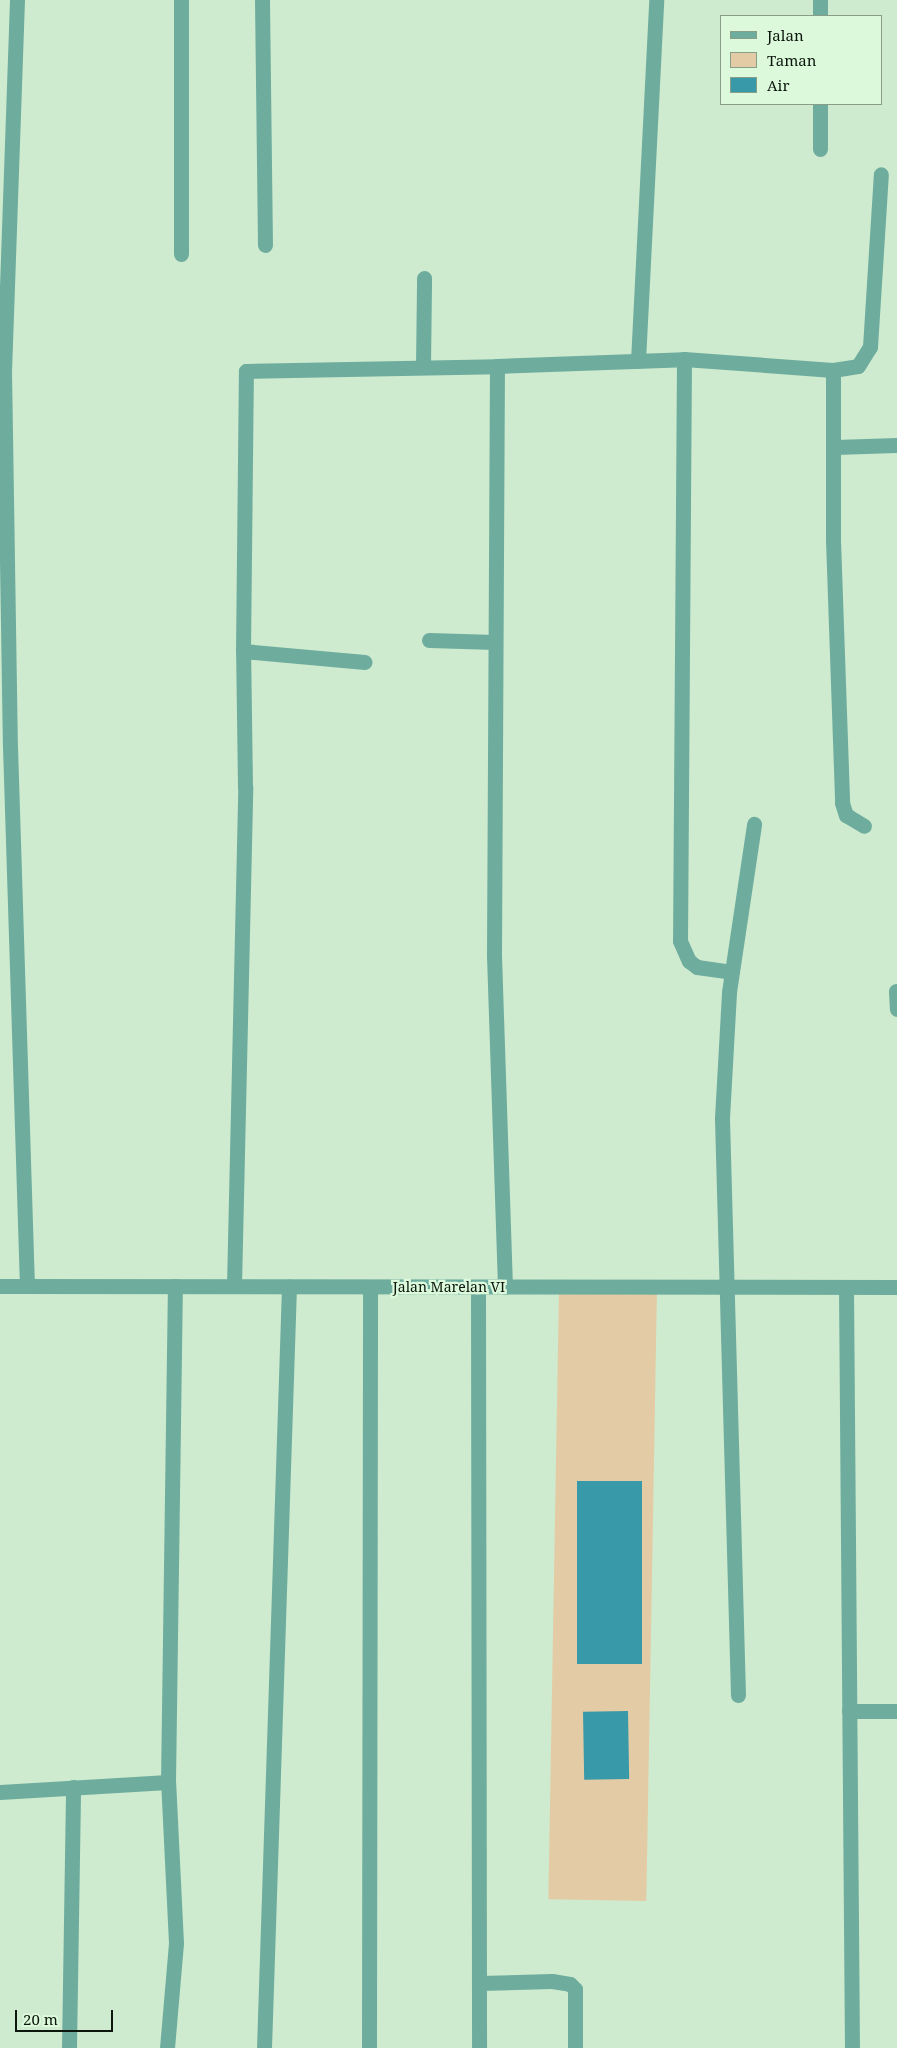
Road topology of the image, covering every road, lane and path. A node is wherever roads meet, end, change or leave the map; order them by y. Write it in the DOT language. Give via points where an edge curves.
graph roads {
  1 [pos="17,0"];
  2 [pos="181,0"];
  3 [pos="262,0"];
  4 [pos="656,0"];
  5 [pos="820,0"];
  6 [pos="820,15"];
  7 [pos="820,105"];
  8 [pos="820,149"];
  9 [pos="881,174"];
  10 [pos="265,245"];
  11 [pos="180,254"];
  12 [pos="424,278"];
  13 [pos="684,359"];
  14 [pos="638,361"];
  15 [pos="423,366"];
  16 [pos="497,366"];
  17 [pos="833,370"];
  18 [pos="897,445"];
  19 [pos="835,448"];
  20 [pos="429,640"];
  21 [pos="495,642"];
  22 [pos="243,651"];
  23 [pos="365,662"];
  24 [pos="754,824"];
  25 [pos="864,826"];
  26 [pos="732,972"];
  27 [pos="896,991"];
  28 [pos="897,1009"];
  29 [pos="0,1286"];
  30 [pos="27,1286"];
  31 [pos="175,1286"];
  32 [pos="234,1286"];
  33 [pos="289,1286"];
  34 [pos="370,1286"];
  35 [pos="478,1287"];
  36 [pos="505,1287"];
  37 [pos="727,1287"];
  38 [pos="846,1287"];
  39 [pos="897,1287"];
  40 [pos="738,1694"];
  41 [pos="849,1711"];
  42 [pos="897,1711"];
  43 [pos="168,1782"];
  44 [pos="73,1787"];
  45 [pos="0,1792"];
  46 [pos="478,1983"];
  47 [pos="69,2048"];
  48 [pos="168,2048"];
  49 [pos="264,2048"];
  50 [pos="369,2048"];
  51 [pos="479,2048"];
  52 [pos="575,2048"];
  53 [pos="852,2048"];
  1 -- 30 [label="street" via="4,370 10,737"];
  2 -- 11 [label="street"];
  3 -- 10 [label="street"];
  4 -- 14 [label="street"];
  5 -- 6 [label="street"];
  7 -- 8 [label="street"];
  9 -- 17 [label="street" via="870,347 858,366"];
  12 -- 15 [label="street"];
  13 -- 14 [label="street"];
  13 -- 17 [label="street"];
  13 -- 26 [label="street" via="680,942 689,961 697,967"];
  14 -- 16 [label="street"];
  15 -- 16 [label="street"];
  15 -- 22 [label="street" via="396,370 246,371"];
  16 -- 21 [label="street"];
  17 -- 19 [label="street"];
  18 -- 19 [label="street"];
  19 -- 25 [label="street" via="833,540 842,803 846,815"];
  20 -- 21 [label="street"];
  21 -- 36 [label="street" via="494,955"];
  22 -- 23 [label="street"];
  22 -- 32 [label="street" via="246,787"];
  24 -- 26 [label="street"];
  26 -- 37 [label="street" via="722,1118"];
  27 -- 28 [label="street"];
  29 -- 30 [label="street, Jalan Marelan VI"];
  30 -- 31 [label="street, Jalan Marelan VI"];
  31 -- 32 [label="street, Jalan Marelan VI"];
  31 -- 43 [label="street"];
  32 -- 33 [label="street, Jalan Marelan VI"];
  33 -- 34 [label="street, Jalan Marelan VI"];
  33 -- 49 [label="street"];
  34 -- 35 [label="street, Jalan Marelan VI"];
  34 -- 50 [label="street"];
  35 -- 36 [label="street, Jalan Marelan VI"];
  35 -- 46 [label="street"];
  36 -- 37 [label="street, Jalan Marelan VI"];
  37 -- 38 [label="street, Jalan Marelan VI"];
  37 -- 40 [label="street"];
  38 -- 39 [label="street, Jalan Marelan VI"];
  38 -- 41 [label="street"];
  41 -- 42 [label="street"];
  41 -- 53 [label="street"];
  43 -- 44 [label="street"];
  43 -- 48 [label="street" via="176,1944"];
  44 -- 45 [label="street"];
  44 -- 47 [label="street"];
  46 -- 51 [label="street"];
  46 -- 52 [label="street" via="552,1981 570,1984 575,1989"];
}
